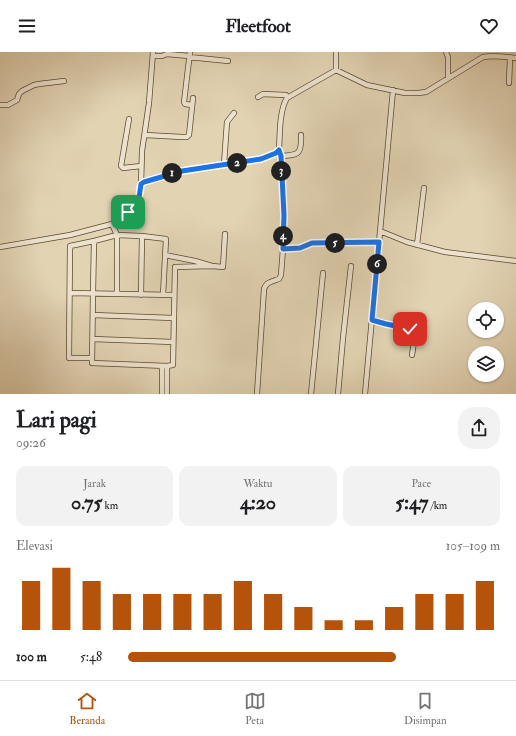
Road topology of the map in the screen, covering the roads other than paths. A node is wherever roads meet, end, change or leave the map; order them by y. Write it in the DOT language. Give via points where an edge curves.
graph roads {
  1 [pos="336,52"];
  2 [pos="446,52"];
  3 [pos="167,53"];
  4 [pos="153,54"];
  5 [pos="500,54"];
  6 [pos="190,55"];
  7 [pos="510,58"];
  8 [pos="516,58"];
  9 [pos="228,61"];
  10 [pos="336,70"];
  11 [pos="448,78"];
  12 [pos="64,81"];
  13 [pos="509,83"];
  14 [pos="393,90"];
  15 [pos="258,97"];
  16 [pos="193,98"];
  17 [pos="287,98"];
  18 [pos="0,105"];
  19 [pos="192,105"];
  20 [pos="234,113"];
  21 [pos="129,120"];
  22 [pos="145,134"];
  23 [pos="302,136"];
  24 [pos="279,150"];
  25 [pos="281,156"];
  26 [pos="224,164"];
  27 [pos="141,166"];
  28 [pos="141,184"];
  29 [pos="424,188"];
  30 [pos="112,224"];
  31 [pos="380,231"];
  32 [pos="225,234"];
  33 [pos="116,235"];
  34 [pos="142,236"];
  35 [pos="94,241"];
  36 [pos="379,242"];
  37 [pos="418,245"];
  38 [pos="0,247"];
  39 [pos="283,249"];
  40 [pos="165,255"];
  41 [pos="516,261"];
  42 [pos="212,266"];
  43 [pos="352,266"];
  44 [pos="323,273"];
  45 [pos="70,293"];
  46 [pos="92,293"];
  47 [pos="118,294"];
  48 [pos="141,295"];
  49 [pos="163,295"];
  50 [pos="174,295"];
  51 [pos="93,315"];
  52 [pos="173,318"];
  53 [pos="372,320"];
  54 [pos="93,339"];
  55 [pos="173,342"];
  56 [pos="412,355"];
  57 [pos="92,358"];
  58 [pos="164,366"];
  59 [pos="162,394"];
  60 [pos="167,394"];
  61 [pos="257,394"];
  62 [pos="311,394"];
  63 [pos="338,394"];
  64 [pos="365,394"];
  1 -- 10 [label="street"];
  2 -- 11 [label="street"];
  3 -- 4 [label="street" via="162,56"];
  3 -- 6 [label="street"];
  4 -- 22 [label="street"];
  5 -- 7 [label="street"];
  5 -- 11 [label="street" via="483,57"];
  6 -- 9 [label="street"];
  6 -- 19 [label="street" via="184,102"];
  7 -- 8 [label="street"];
  7 -- 13 [label="street"];
  10 -- 14 [label="street" via="367,85"];
  10 -- 17 [label="street"];
  11 -- 14 [label="street" via="426,92 410,94"];
  12 -- 18 [label="street" via="34,85 22,91 17,100 8,105"];
  14 -- 31 [label="street"];
  15 -- 17 [label="street" via="262,94 279,94 286,95"];
  16 -- 19 [label="street"];
  17 -- 24 [label="street" via="282,111"];
  19 -- 22 [label="street" via="187,137"];
  20 -- 26 [label="street" via="227,122"];
  21 -- 27 [label="street" via="121,166"];
  22 -- 27 [label="street"];
  23 -- 25 [label="street" via="301,148 297,154"];
  24 -- 25 [label="street"];
  24 -- 26 [label="street" via="261,159"];
  25 -- 39 [label="street"];
  26 -- 28 [label="street" via="182,171"];
  27 -- 28 [label="street"];
  28 -- 30 [label="street" via="135,205"];
  29 -- 37 [label="street"];
  30 -- 33 [label="street"];
  30 -- 38 [label="street" via="70,235"];
  31 -- 36 [label="street"];
  31 -- 37 [label="street"];
  32 -- 42 [label="street" via="223,267"];
  33 -- 34 [label="street"];
  33 -- 35 [label="street"];
  33 -- 47 [label="street"];
  34 -- 40 [label="street" via="166,239"];
  34 -- 48 [label="street"];
  35 -- 45 [label="street" via="70,246"];
  35 -- 46 [label="street"];
  36 -- 39 [label="street" via="312,243 300,248"];
  36 -- 53 [label="street"];
  37 -- 41 [label="street" via="445,252"];
  39 -- 61 [label="street" via="281,275 279,279 267,283 264,289"];
  40 -- 42 [label="street"];
  40 -- 49 [label="street"];
  42 -- 50 [label="street" via="175,267"];
  43 -- 63 [label="street"];
  44 -- 62 [label="street"];
  45 -- 46 [label="street"];
  45 -- 57 [label="street" via="69,358"];
  46 -- 47 [label="street"];
  46 -- 51 [label="street"];
  47 -- 48 [label="street"];
  48 -- 49 [label="street"];
  49 -- 50 [label="street"];
  50 -- 52 [label="street"];
  51 -- 52 [label="street"];
  51 -- 54 [label="street"];
  52 -- 55 [label="street"];
  53 -- 56 [label="street" via="414,330"];
  53 -- 64 [label="street"];
  54 -- 55 [label="street"];
  54 -- 57 [label="street"];
  55 -- 58 [label="street" via="173,365"];
  57 -- 58 [label="street" via="92,363"];
  58 -- 59 [label="street"];
  58 -- 60 [label="street"];
}
